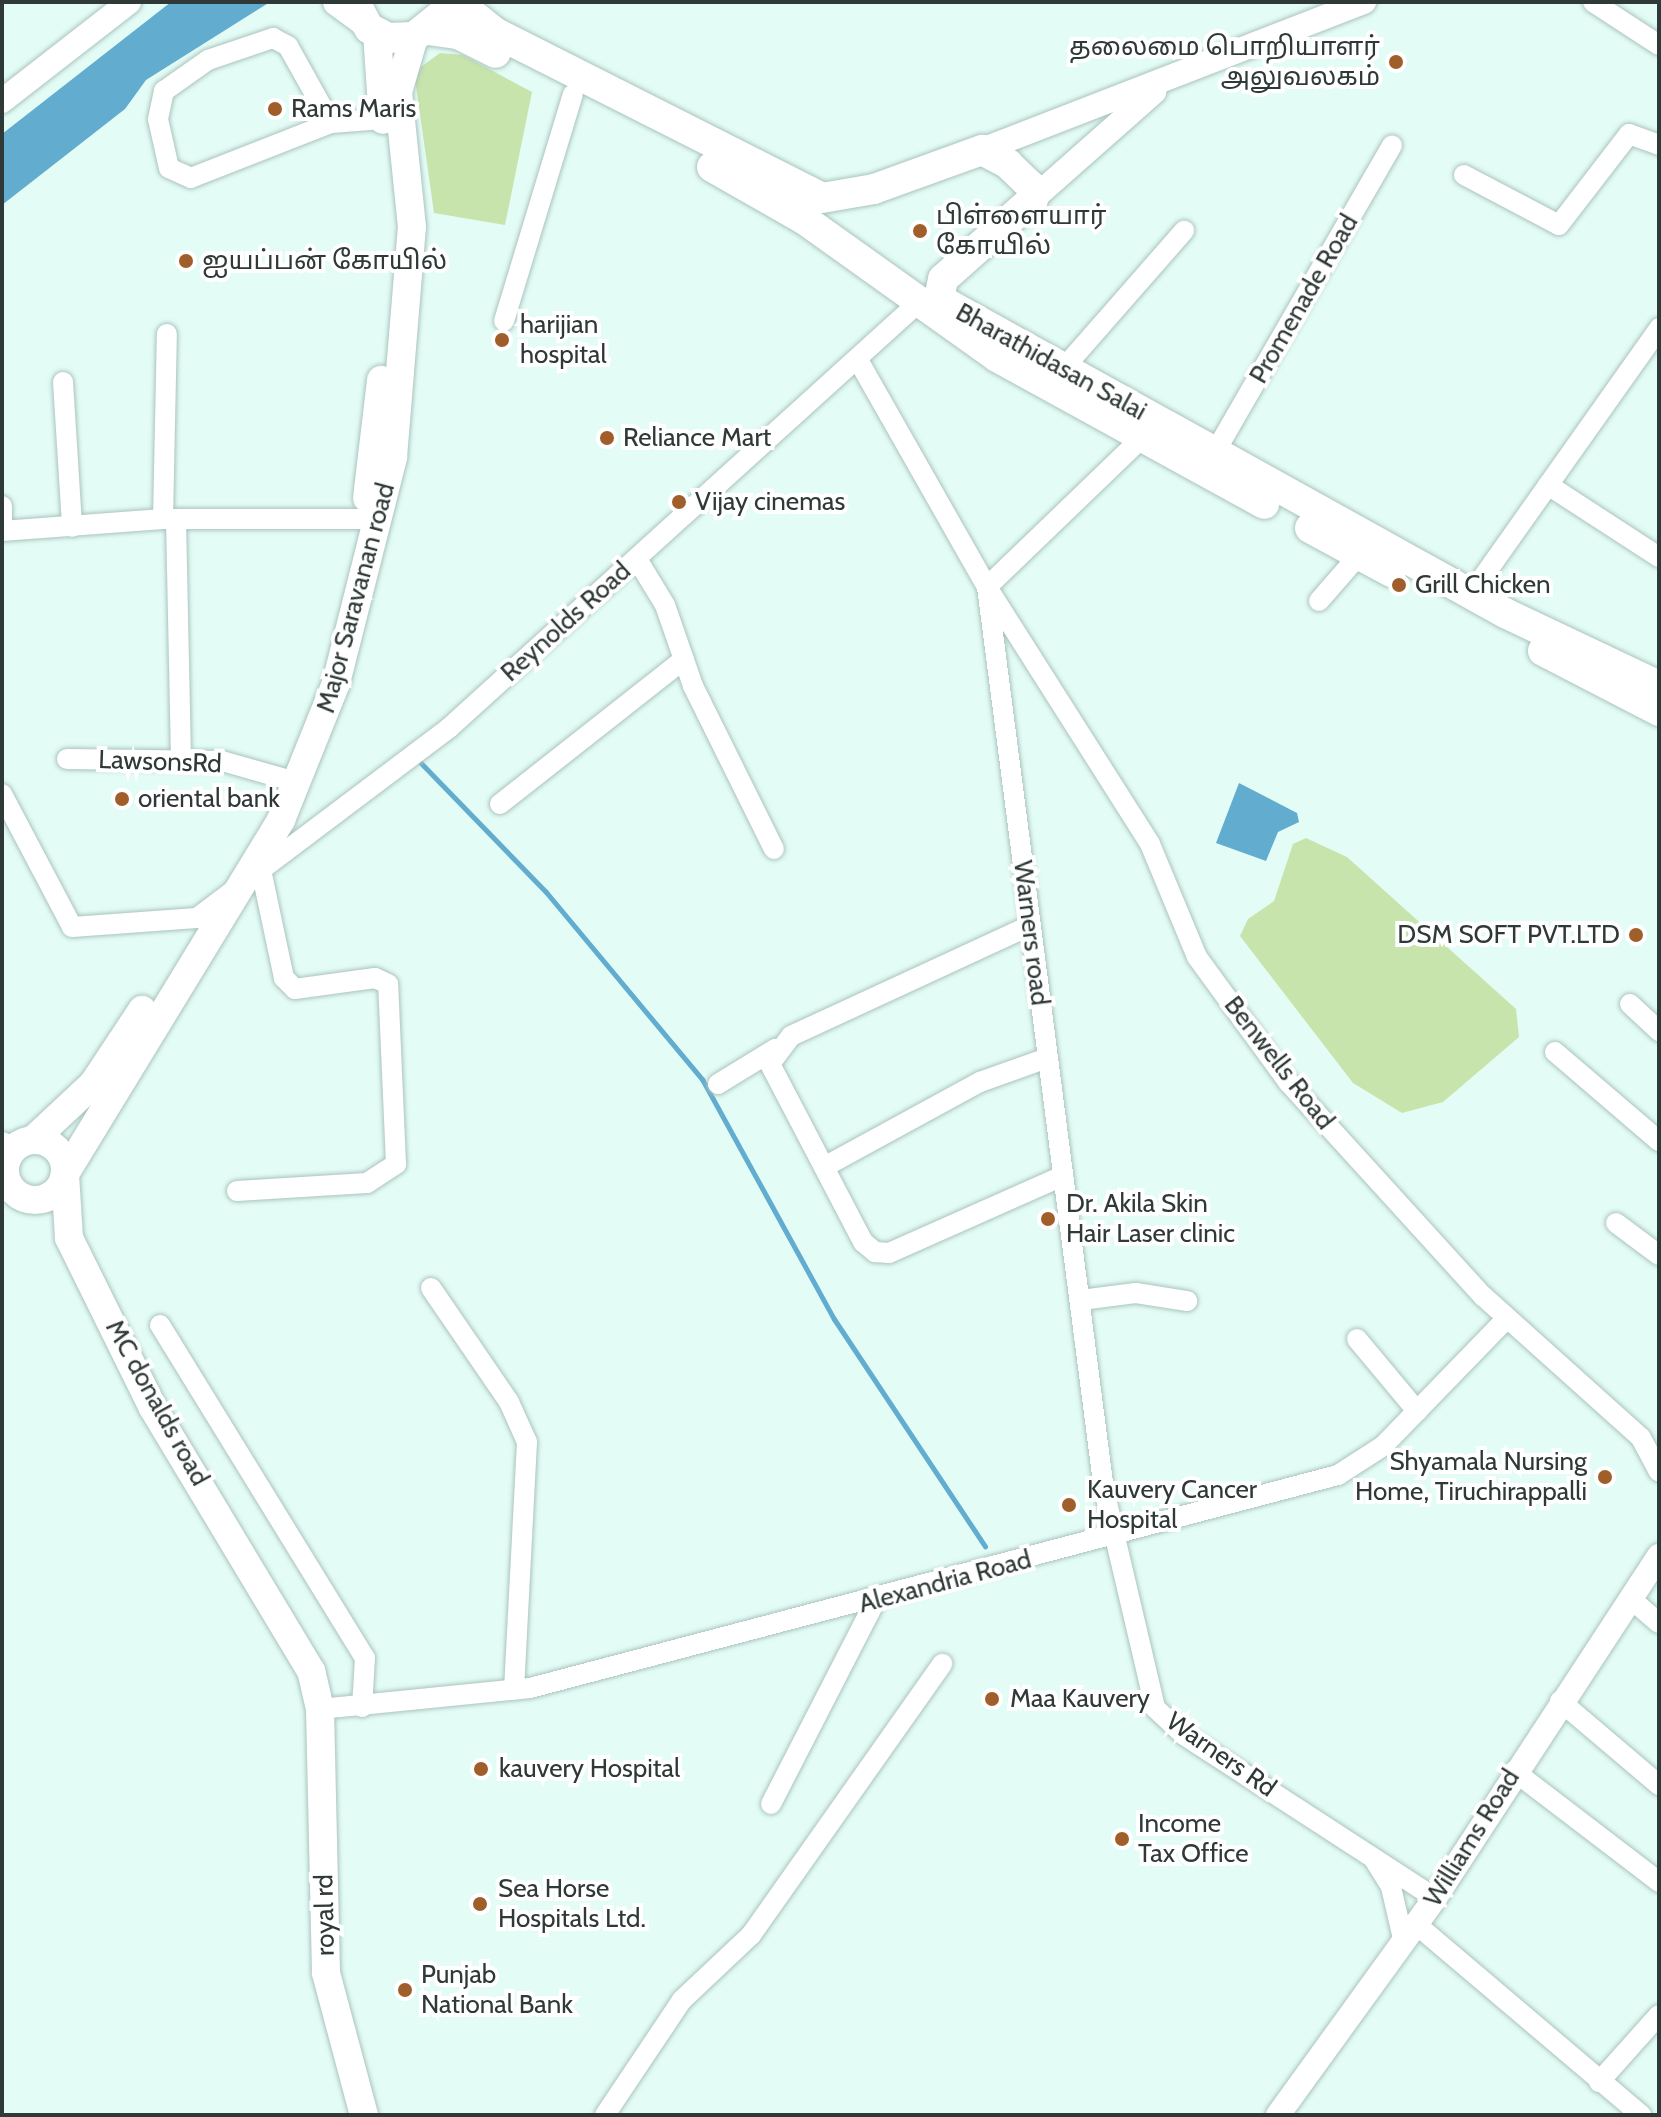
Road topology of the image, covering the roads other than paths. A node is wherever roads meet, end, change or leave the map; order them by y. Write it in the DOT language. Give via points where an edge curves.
graph roads {
  1 [pos="129,2"];
  2 [pos="337,2"];
  3 [pos="445,2"];
  4 [pos="457,2"];
  5 [pos="476,2"];
  6 [pos="1364,2"];
  7 [pos="1593,2"];
  8 [pos="365,19"];
  9 [pos="496,33"];
  10 [pos="416,40"];
  11 [pos="1659,45"];
  12 [pos="1162,85"];
  13 [pos="573,94"];
  14 [pos="2,101"];
  15 [pos="383,119"];
  16 [pos="331,123"];
  17 [pos="1659,145"];
  18 [pos="1392,146"];
  19 [pos="982,150"];
  20 [pos="1464,175"];
  21 [pos="1033,199"];
  22 [pos="813,209"];
  23 [pos="1184,231"];
  24 [pos="917,304"];
  25 [pos="504,321"];
  26 [pos="1659,328"];
  27 [pos="167,334"];
  28 [pos="858,360"];
  29 [pos="1063,369"];
  30 [pos="63,382"];
  31 [pos="1150,429"];
  32 [pos="1215,452"];
  33 [pos="1548,485"];
  34 [pos="2,506"];
  35 [pos="170,519"];
  36 [pos="363,519"];
  37 [pos="72,527"];
  38 [pos="1359,555"];
  39 [pos="1659,557"];
  40 [pos="637,559"];
  41 [pos="987,587"];
  42 [pos="1471,594"];
  43 [pos="1319,601"];
  44 [pos="684,659"];
  45 [pos="1659,686"];
  46 [pos="1659,711"];
  47 [pos="67,759"];
  48 [pos="181,760"];
  49 [pos="292,780"];
  50 [pos="2,794"];
  51 [pos="500,804"];
  52 [pos="774,849"];
  53 [pos="261,870"];
  54 [pos="237,888"];
  55 [pos="197,918"];
  56 [pos="1029,926"];
  57 [pos="1630,1004"];
  58 [pos="1659,1031"];
  59 [pos="775,1049"];
  60 [pos="1555,1052"];
  61 [pos="1047,1058"];
  62 [pos="718,1084"];
  63 [pos="106,1088"];
  64 [pos="1659,1141"];
  65 [pos="11,1152"];
  66 [pos="824,1167"];
  67 [pos="65,1174"];
  68 [pos="1063,1176"];
  69 [pos="237,1191"];
  70 [pos="11,1200"];
  71 [pos="1616,1223"];
  72 [pos="69,1238"];
  73 [pos="1659,1255"];
  74 [pos="431,1288"];
  75 [pos="1081,1300"];
  76 [pos="1187,1301"];
  77 [pos="1507,1318"];
  78 [pos="160,1325"];
  79 [pos="1357,1339"];
  80 [pos="1417,1411"];
  81 [pos="1650,1440"];
  82 [pos="1659,1472"];
  83 [pos="1118,1536"];
  84 [pos="1659,1556"];
  85 [pos="1630,1598"];
  86 [pos="875,1602"];
  87 [pos="1659,1623"];
  88 [pos="942,1664"];
  89 [pos="514,1690"];
  90 [pos="1560,1701"];
  91 [pos="362,1707"];
  92 [pos="320,1709"];
  93 [pos="1514,1771"];
  94 [pos="1659,1785"];
  95 [pos="771,1804"];
  96 [pos="1373,1857"];
  97 [pos="1659,1882"];
  98 [pos="1435,1898"];
  99 [pos="1410,1934"];
  100 [pos="1659,2015"];
  101 [pos="1599,2082"];
  102 [pos="364,2115"];
  103 [pos="605,2115"];
  104 [pos="1278,2115"];
  105 [pos="1641,2115"];
  1 -- 14 [label="street"];
  2 -- 8 [label="main road"];
  3 -- 10 [label="main road"];
  4 -- 9 [label="main road, Bharathidasan Salai"];
  5 -- 9 [label="main road"];
  6 -- 12 [label="street"];
  7 -- 11 [label="street"];
  8 -- 10 [label="main road, Bharathidasan Salai"];
  8 -- 15 [label="main road, Major Saravanan road"];
  9 -- 22 [label="main road, Bharathidasan Salai"];
  10 -- 13 [label="main road, Bharathidasan Salai" via="458,34"];
  10 -- 49 [label="main road, Major Saravanan road" via="398,92 412,227 393,457 340,669"];
  12 -- 19 [label="street"];
  12 -- 21 [label="street"];
  13 -- 22 [label="main road, Bharathidasan Salai"];
  13 -- 25 [label="street"];
  15 -- 16 [label="street"];
  15 -- 36 [label="main road, Major Saravanan road" via="391,260"];
  16 -- 16 [label="street" via="288,46 273,38 208,60 164,91 158,119 166,162 182,177"];
  17 -- 20 [label="street" via="1629,134 1559,225"];
  18 -- 32 [label="street, Promenade Road"];
  19 -- 21 [label="main road" via="1008,164 1031,186"];
  19 -- 22 [label="main road"];
  21 -- 29 [label="main road, Bharathidasan Salai" via="937,290 939,299"];
  22 -- 24 [label="main road, Bharathidasan Salai"];
  23 -- 29 [label="street"];
  24 -- 28 [label="street, Reynolds Road"];
  24 -- 31 [label="main road, Bharathidasan Salai"];
  26 -- 33 [label="street"];
  27 -- 35 [label="street"];
  28 -- 40 [label="street, Reynolds Road"];
  28 -- 41 [label="street, Warners road"];
  29 -- 31 [label="main road, Bharathidasan Salai"];
  30 -- 37 [label="street"];
  31 -- 32 [label="main road, Bharathidasan Salai"];
  31 -- 38 [label="main road, Bharathidasan Salai"];
  31 -- 41 [label="street"];
  32 -- 42 [label="main road, Bharathidasan Salai"];
  33 -- 39 [label="street"];
  33 -- 42 [label="street"];
  34 -- 37 [label="street" via="2,531"];
  35 -- 36 [label="street"];
  35 -- 37 [label="street"];
  35 -- 48 [label="street"];
  36 -- 49 [label="main road"];
  38 -- 43 [label="street"];
  38 -- 46 [label="main road, Bharathidasan Salai"];
  40 -- 44 [label="street" via="665,605"];
  40 -- 53 [label="street, Reynolds Road" via="449,728"];
  41 -- 56 [label="street, Warners road"];
  41 -- 77 [label="street, Benwells Road" via="1150,844 1197,957 1288,1082"];
  42 -- 45 [label="main road, Bharathidasan Salai"];
  44 -- 51 [label="street"];
  44 -- 52 [label="street"];
  47 -- 48 [label="street, LawsonsRd"];
  48 -- 49 [label="street, LawsonsRd" via="222,761"];
  49 -- 54 [label="main road, Major Saravanan road"];
  49 -- 55 [label="main road"];
  50 -- 55 [label="street" via="72,927"];
  53 -- 54 [label="street, Reynolds Road"];
  53 -- 69 [label="street" via="284,978 295,989 375,978 388,984 396,1164 367,1183"];
  54 -- 55 [label="street, Reynolds Road"];
  54 -- 63 [label="main road, Major Saravanan road"];
  55 -- 63 [label="main road"];
  56 -- 59 [label="street"];
  56 -- 61 [label="street, Warners road"];
  57 -- 58 [label="street"];
  59 -- 62 [label="street"];
  59 -- 66 [label="street" via="770,1064"];
  60 -- 64 [label="street"];
  61 -- 66 [label="street" via="980,1082"];
  61 -- 68 [label="street, Warners road"];
  63 -- 65 [label="main road"];
  63 -- 67 [label="main road"];
  65 -- 67 [label="main road" via="59,1152"];
  65 -- 70 [label="main road"];
  66 -- 68 [label="street" via="863,1242 889,1253"];
  67 -- 70 [label="main road" via="42,1199"];
  67 -- 72 [label="main road, MC donalds road"];
  68 -- 75 [label="street, Warners road"];
  70 -- 72 [label="main road"];
  71 -- 73 [label="street"];
  72 -- 92 [label="main road, MC donalds road" via="153,1408 311,1671"];
  74 -- 89 [label="street" via="509,1402 527,1442"];
  75 -- 76 [label="street" via="1136,1293"];
  75 -- 83 [label="street, Warners road" via="1104,1490"];
  77 -- 80 [label="street, Alexandria Road"];
  77 -- 81 [label="street, Benwells Road"];
  78 -- 91 [label="street" via="365,1658"];
  79 -- 80 [label="street"];
  80 -- 83 [label="street, Alexandria Road" via="1383,1446 1338,1475"];
  81 -- 82 [label="street, Benwells Road"];
  83 -- 86 [label="street, Alexandria Road"];
  83 -- 96 [label="street, Warners Rd" via="1155,1708 1184,1735"];
  84 -- 85 [label="street, Williams Road"];
  85 -- 87 [label="street"];
  85 -- 90 [label="street, Williams Road"];
  86 -- 89 [label="street, Alexandria Road"];
  86 -- 95 [label="street"];
  88 -- 103 [label="street" via="751,1935 682,2000"];
  89 -- 91 [label="street, Alexandria Road"];
  90 -- 93 [label="street, Williams Road"];
  90 -- 94 [label="street"];
  91 -- 92 [label="street, Alexandria Road"];
  92 -- 102 [label="main road, royal rd" via="326,1973"];
  93 -- 97 [label="street"];
  93 -- 98 [label="street, Williams Road"];
  96 -- 98 [label="street, Warners Rd"];
  96 -- 99 [label="street"];
  98 -- 99 [label="street, Williams Road"];
  99 -- 101 [label="street"];
  99 -- 104 [label="street, Williams Road"];
  100 -- 101 [label="street"];
  101 -- 105 [label="street"];
}
